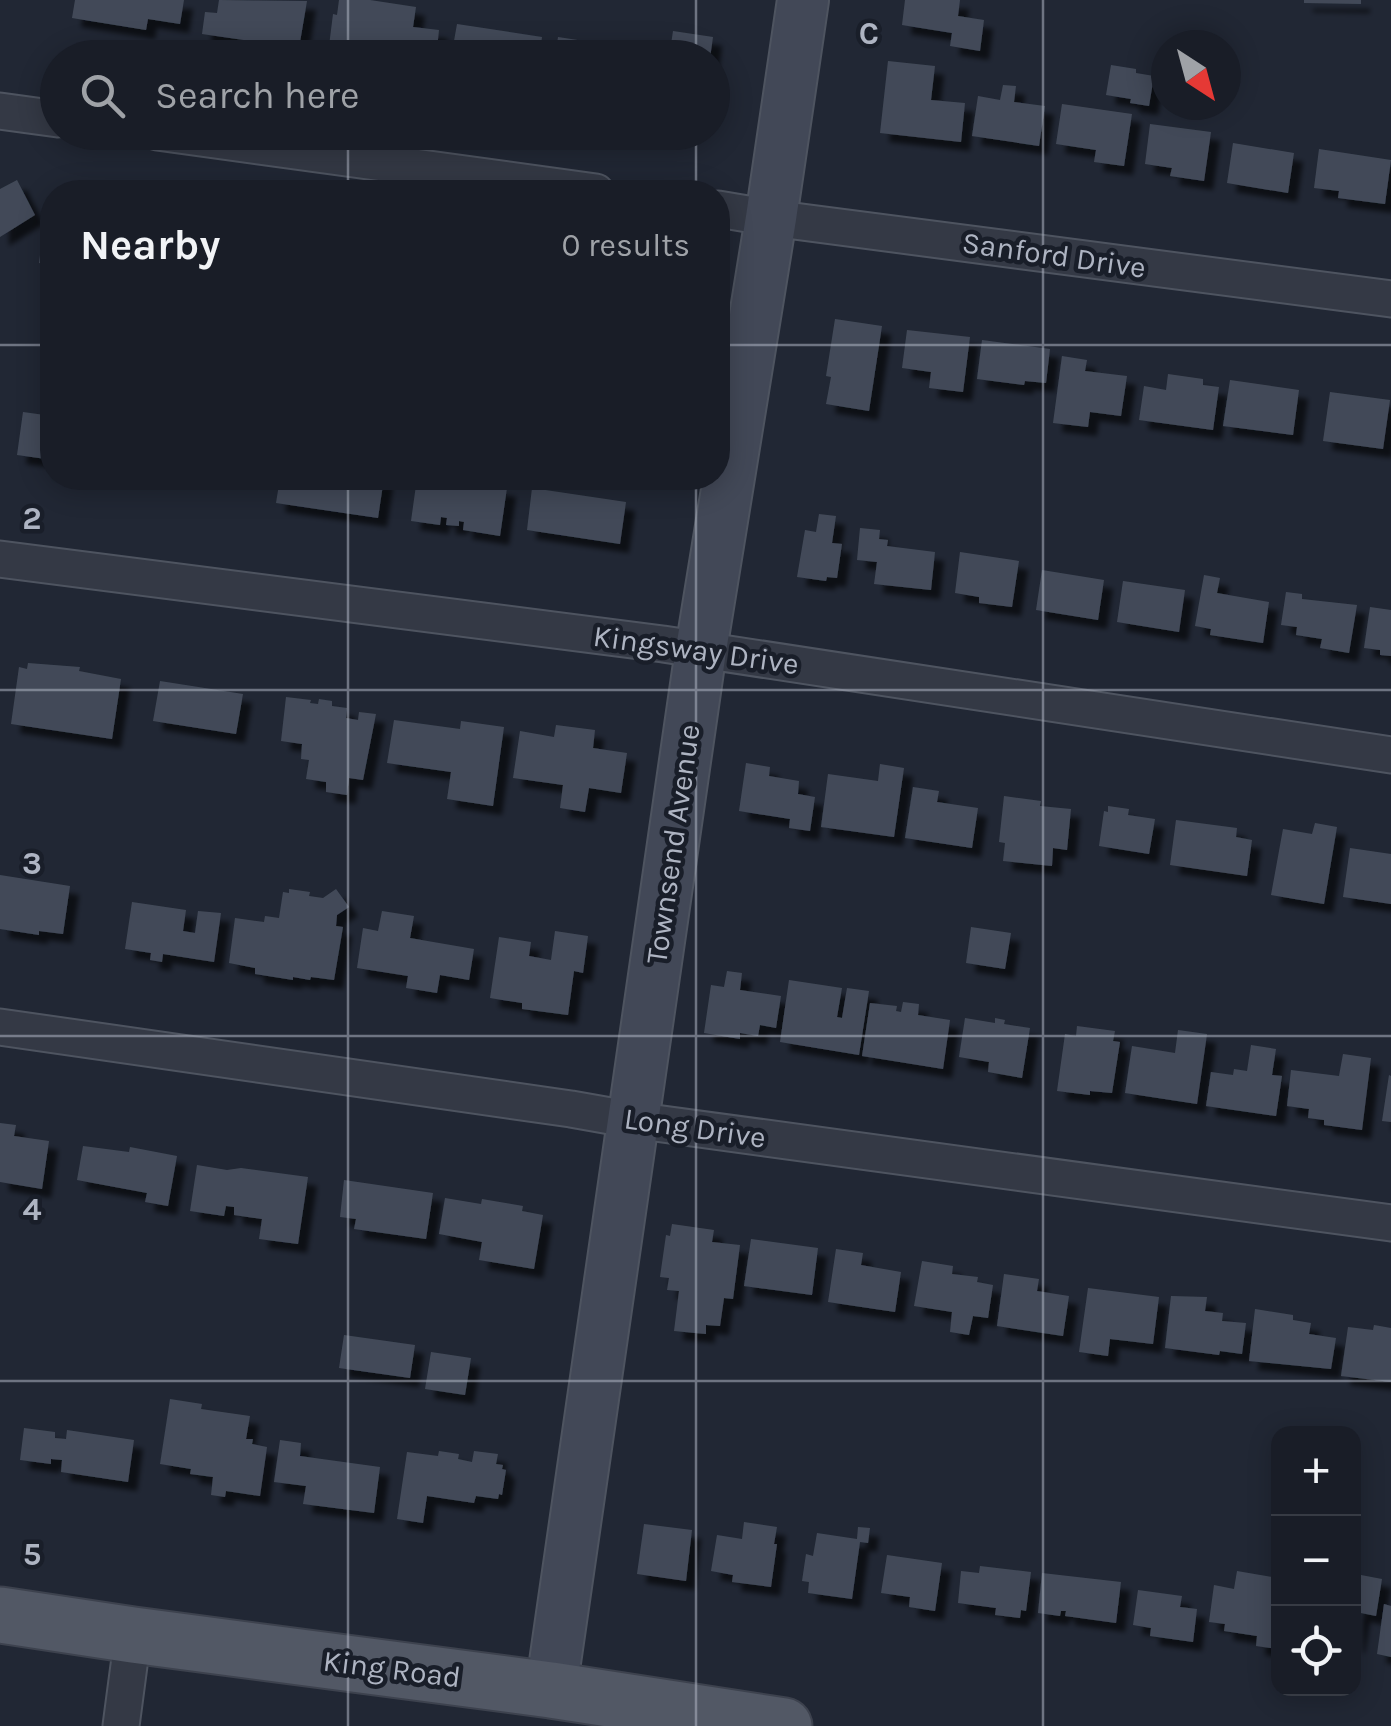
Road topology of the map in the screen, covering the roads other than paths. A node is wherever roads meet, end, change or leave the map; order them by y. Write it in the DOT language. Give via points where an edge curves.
graph roads {
  1 [pos="804,0"];
  2 [pos="0,111"];
  3 [pos="40,117"];
  4 [pos="289,150"];
  5 [pos="508,180"];
  6 [pos="730,211"];
  7 [pos="772,218"];
  8 [pos="1391,300"];
  9 [pos="730,474"];
  10 [pos="727,490"];
  11 [pos="0,559"];
  12 [pos="701,650"];
  13 [pos="1391,754"];
  14 [pos="0,1027"];
  15 [pos="633,1120"];
  16 [pos="1391,1223"];
  17 [pos="0,1614"];
  18 [pos="133,1635"];
  19 [pos="551,1690"];
  20 [pos="120,1726"];
  21 [pos="784,1726"];
  1 -- 7 [label="street, Townsend Avenue"];
  2 -- 3 [label="street"];
  4 -- 5 [label="street"];
  6 -- 7 [label="street, Sanford Drive"];
  7 -- 8 [label="street, Sanford Drive"];
  7 -- 9 [label="street, Townsend Avenue"];
  10 -- 12 [label="street, Townsend Avenue"];
  11 -- 12 [label="street, Kingsway Drive"];
  12 -- 13 [label="street, Kingsway Drive"];
  12 -- 15 [label="street, Townsend Avenue"];
  14 -- 15 [label="street, Long Drive"];
  15 -- 16 [label="street, Long Drive"];
  15 -- 19 [label="street, Townsend Avenue"];
  17 -- 18 [label="main road, King Road"];
  18 -- 19 [label="main road, King Road"];
  18 -- 20 [label="street"];
  19 -- 21 [label="main road, King Road"];
}
